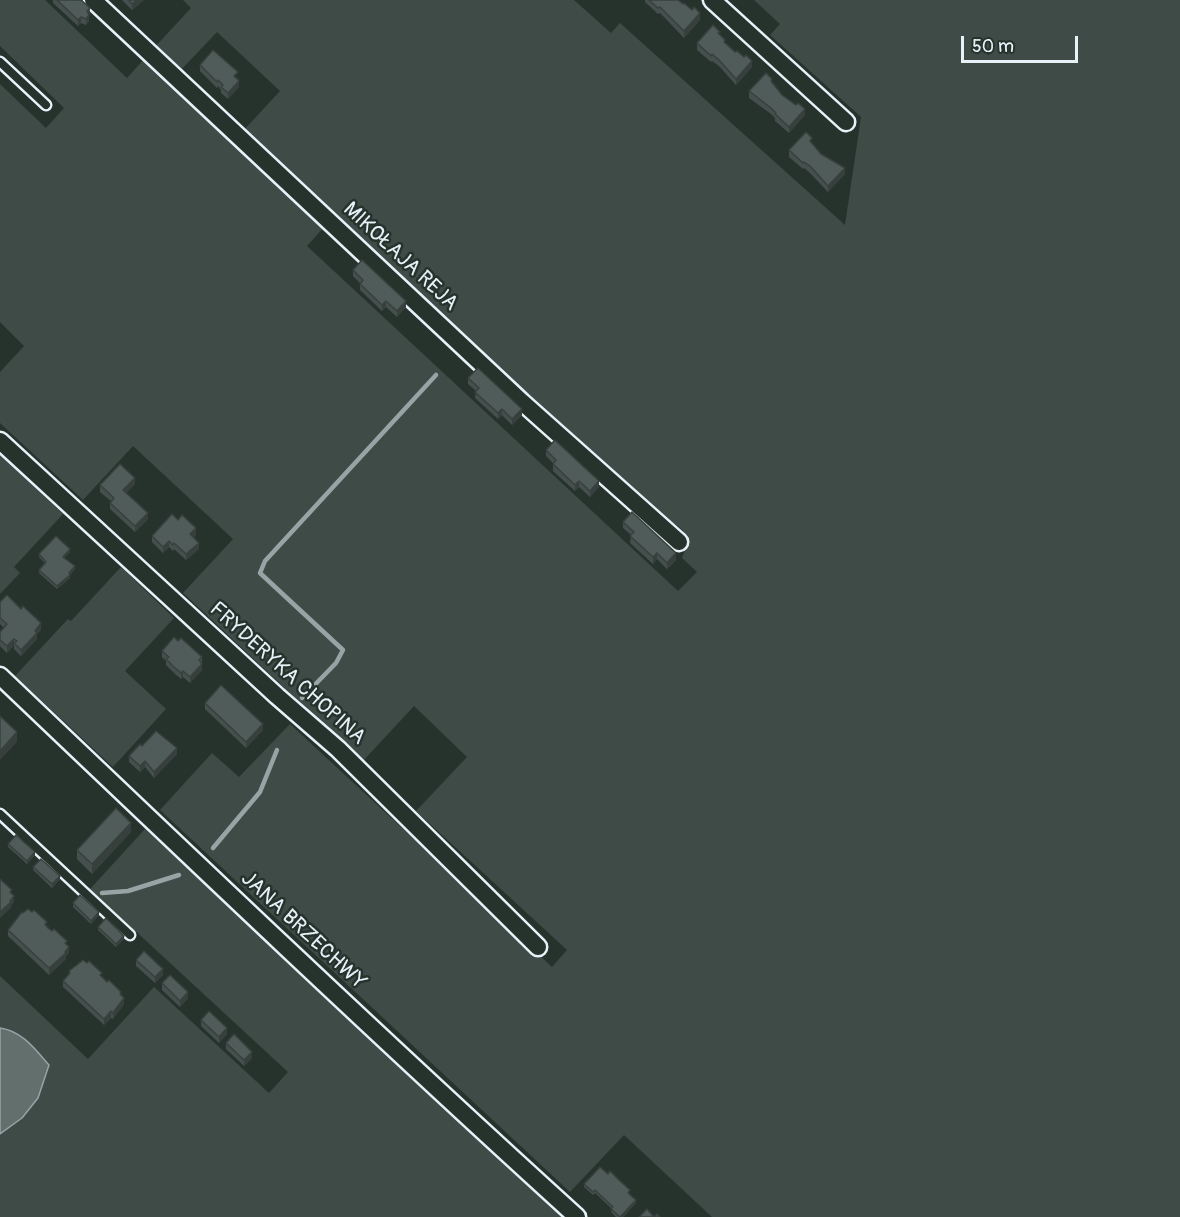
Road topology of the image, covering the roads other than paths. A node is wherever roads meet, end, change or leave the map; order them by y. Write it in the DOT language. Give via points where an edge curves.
graph roads {
  1 [pos="93,0"];
  2 [pos="712,0"];
  3 [pos="0,62"];
  4 [pos="46,105"];
  5 [pos="846,122"];
  6 [pos="0,441"];
  7 [pos="679,542"];
  8 [pos="0,676"];
  9 [pos="0,814"];
  10 [pos="130,935"];
  11 [pos="538,947"];
  12 [pos="577,1217"];
  1 -- 7 [label="street, MIKOŁAJA REJA" via="522,402"];
  2 -- 5 [label="street"];
  3 -- 4 [label="lane"];
  6 -- 11 [label="street, FRYDERYKA CHOPINA" via="338,749"];
  8 -- 12 [label="street, JANA BRZECHWY"];
  9 -- 10 [label="lane"];
}
